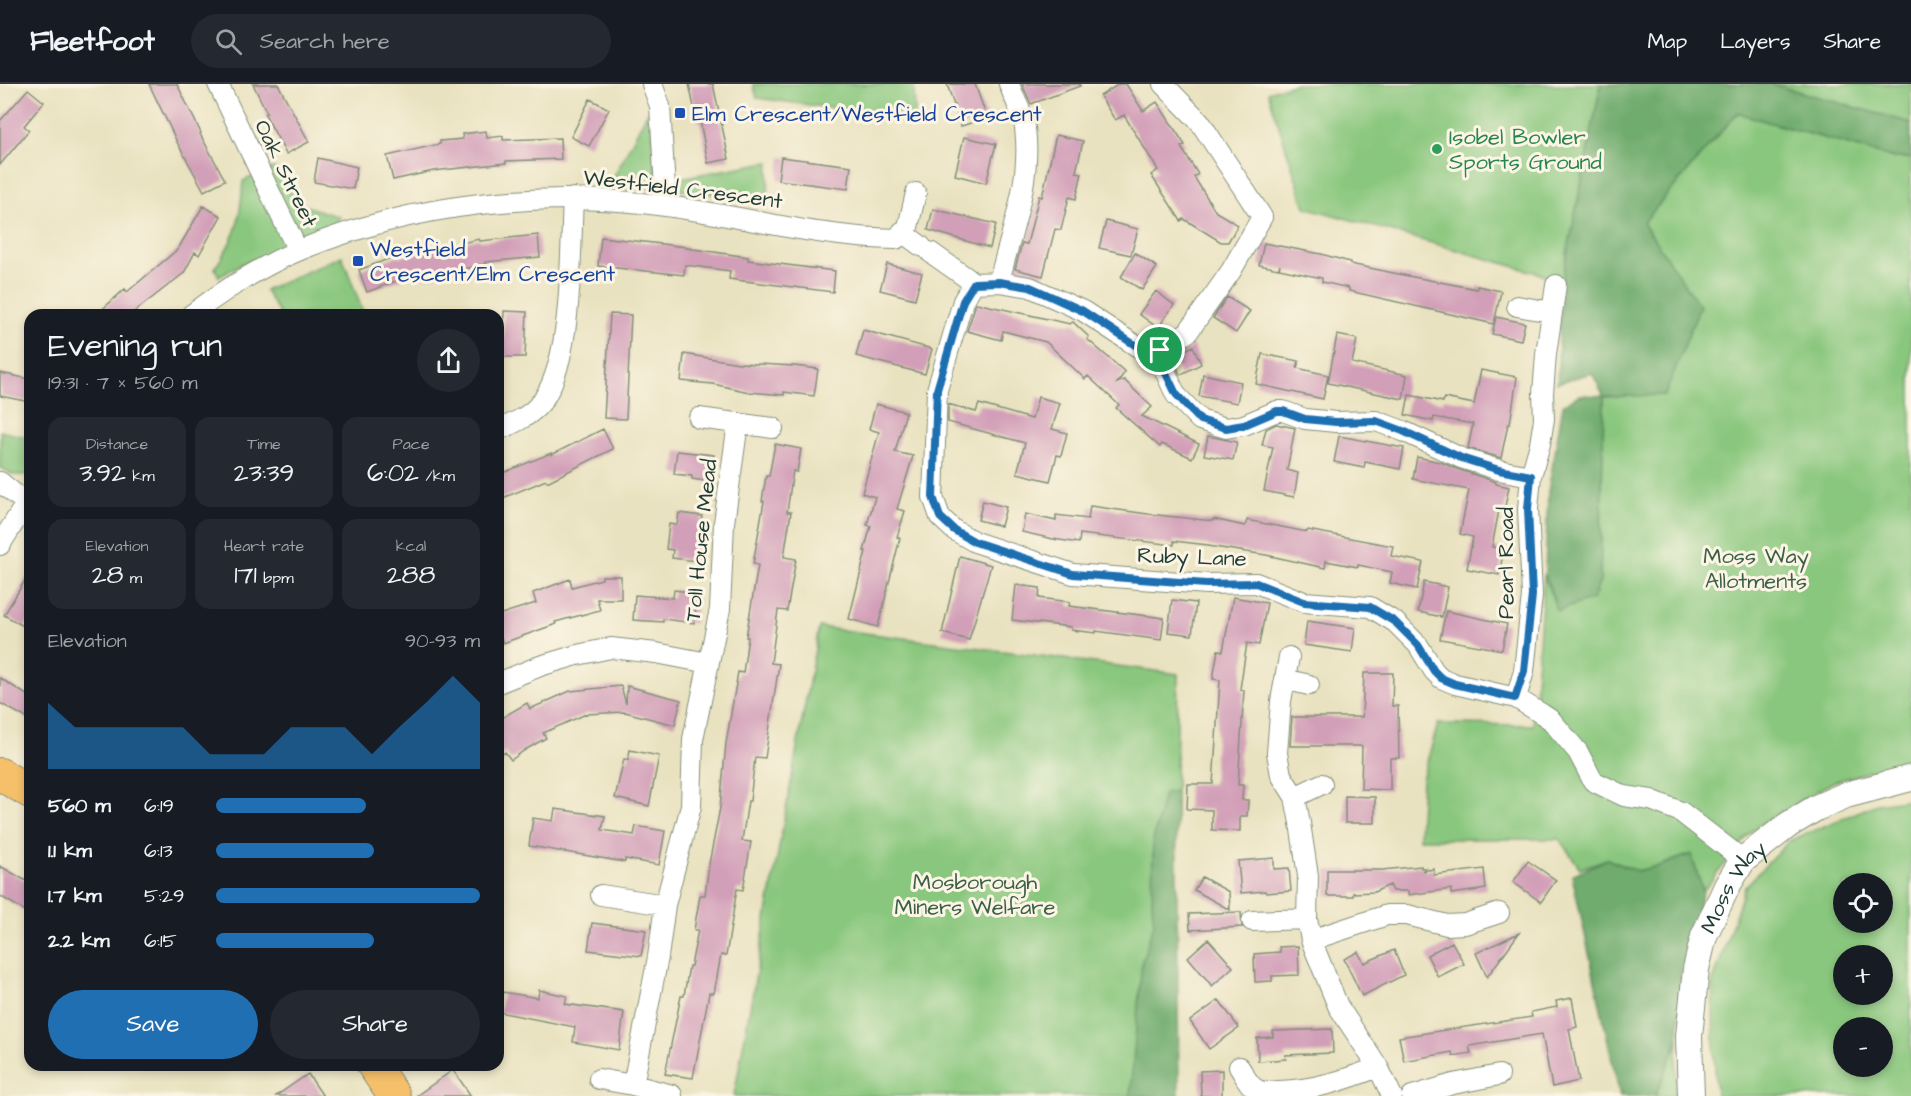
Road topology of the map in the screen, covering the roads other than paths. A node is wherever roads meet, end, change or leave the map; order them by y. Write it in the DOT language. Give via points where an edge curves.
graph roads {
  1 [pos="218,84"];
  2 [pos="652,84"];
  3 [pos="1009,84"];
  4 [pos="1163,84"];
  5 [pos="916,193"];
  6 [pos="573,198"];
  7 [pos="666,206"];
  8 [pos="902,232"];
  9 [pos="298,251"];
  10 [pos="999,282"];
  11 [pos="974,283"];
  12 [pos="1556,285"];
  13 [pos="1516,306"];
  14 [pos="199,309"];
  15 [pos="1552,312"];
  16 [pos="1160,350"];
  17 [pos="699,418"];
  18 [pos="738,423"];
  19 [pos="504,427"];
  20 [pos="773,428"];
  21 [pos="1531,476"];
  22 [pos="0,482"];
  23 [pos="24,497"];
  24 [pos="24,506"];
  25 [pos="0,545"];
  26 [pos="1289,657"];
  27 [pos="708,663"];
  28 [pos="1284,679"];
  29 [pos="504,681"];
  30 [pos="1309,685"];
  31 [pos="1515,698"];
  32 [pos="0,774"];
  33 [pos="1911,778"];
  34 [pos="1322,784"];
  35 [pos="24,788"];
  36 [pos="1294,797"];
  37 [pos="1743,860"];
  38 [pos="601,895"];
  39 [pos="665,905"];
  40 [pos="1499,914"];
  41 [pos="1307,919"];
  42 [pos="1252,921"];
  43 [pos="1311,940"];
  44 [pos="1239,1067"];
  45 [pos="1378,1067"];
  46 [pos="377,1071"];
  47 [pos="1499,1075"];
  48 [pos="599,1079"];
  49 [pos="633,1085"];
  50 [pos="672,1095"];
  51 [pos="394,1096"];
  52 [pos="1392,1096"];
  53 [pos="1412,1096"];
  54 [pos="1691,1096"];
  1 -- 9 [label="street, Oak Street"];
  2 -- 7 [label="street" via="660,106"];
  3 -- 10 [label="street" via="1025,125 1027,157 1017,222"];
  4 -- 16 [label="street" via="1200,122 1262,217 1231,271 1188,332"];
  5 -- 8 [label="street" via="908,227"];
  6 -- 7 [label="street, Westfield Crescent"];
  6 -- 9 [label="street, Westfield Crescent" via="427,212 356,229"];
  6 -- 19 [label="street" via="565,331 559,367 538,406"];
  7 -- 8 [label="street, Westfield Crescent" via="865,238 896,239"];
  8 -- 11 [label="street"];
  9 -- 14 [label="street, Westfield Crescent" via="226,289"];
  10 -- 11 [label="street"];
  10 -- 16 [label="street" via="1030,287 1083,311 1138,347"];
  11 -- 31 [label="street, Ruby Lane" via="963,301 937,390 933,497 940,517 954,530 975,542 1073,574 1206,584 1256,583 1304,602 1370,607 1395,622 1418,645 1441,678"];
  12 -- 15 [label="street, Pearl Road"];
  13 -- 15 [label="street"];
  15 -- 21 [label="street, Pearl Road" via="1544,419"];
  16 -- 21 [label="street" via="1176,394 1200,420 1226,428 1283,411 1305,419 1376,421 1461,458"];
  17 -- 18 [label="street"];
  18 -- 20 [label="street"];
  18 -- 27 [label="street, Toll House Mead" via="724,523 720,609"];
  21 -- 31 [label="street, Pearl Road" via="1528,509 1532,595 1524,671"];
  22 -- 23 [label="street"];
  24 -- 25 [label="street"];
  26 -- 28 [label="street"];
  27 -- 29 [label="street" via="611,648 540,666"];
  27 -- 39 [label="street, Toll House Mead" via="693,739 691,806"];
  28 -- 30 [label="street"];
  28 -- 36 [label="street" via="1277,753 1281,775"];
  31 -- 37 [label="street, Ruby Lane" via="1551,720 1578,752 1593,781 1624,796 1651,800 1681,813"];
  32 -- 35 [label="main road"];
  33 -- 37 [label="street, Moss Way" via="1846,795 1816,808"];
  34 -- 36 [label="street"];
  36 -- 41 [label="street" via="1308,876"];
  37 -- 54 [label="street, Moss Way" via="1704,936 1696,969 1689,1036"];
  38 -- 39 [label="street"];
  39 -- 49 [label="street, Toll House Mead"];
  40 -- 43 [label="street" via="1447,925 1407,915 1387,915"];
  41 -- 42 [label="street"];
  41 -- 43 [label="street"];
  43 -- 45 [label="street" via="1338,1006"];
  44 -- 45 [label="street" via="1257,1090 1268,1092 1312,1089"];
  45 -- 52 [label="street"];
  46 -- 51 [label="main road"];
  47 -- 53 [label="street"];
  48 -- 49 [label="street"];
  49 -- 50 [label="street"];
}
